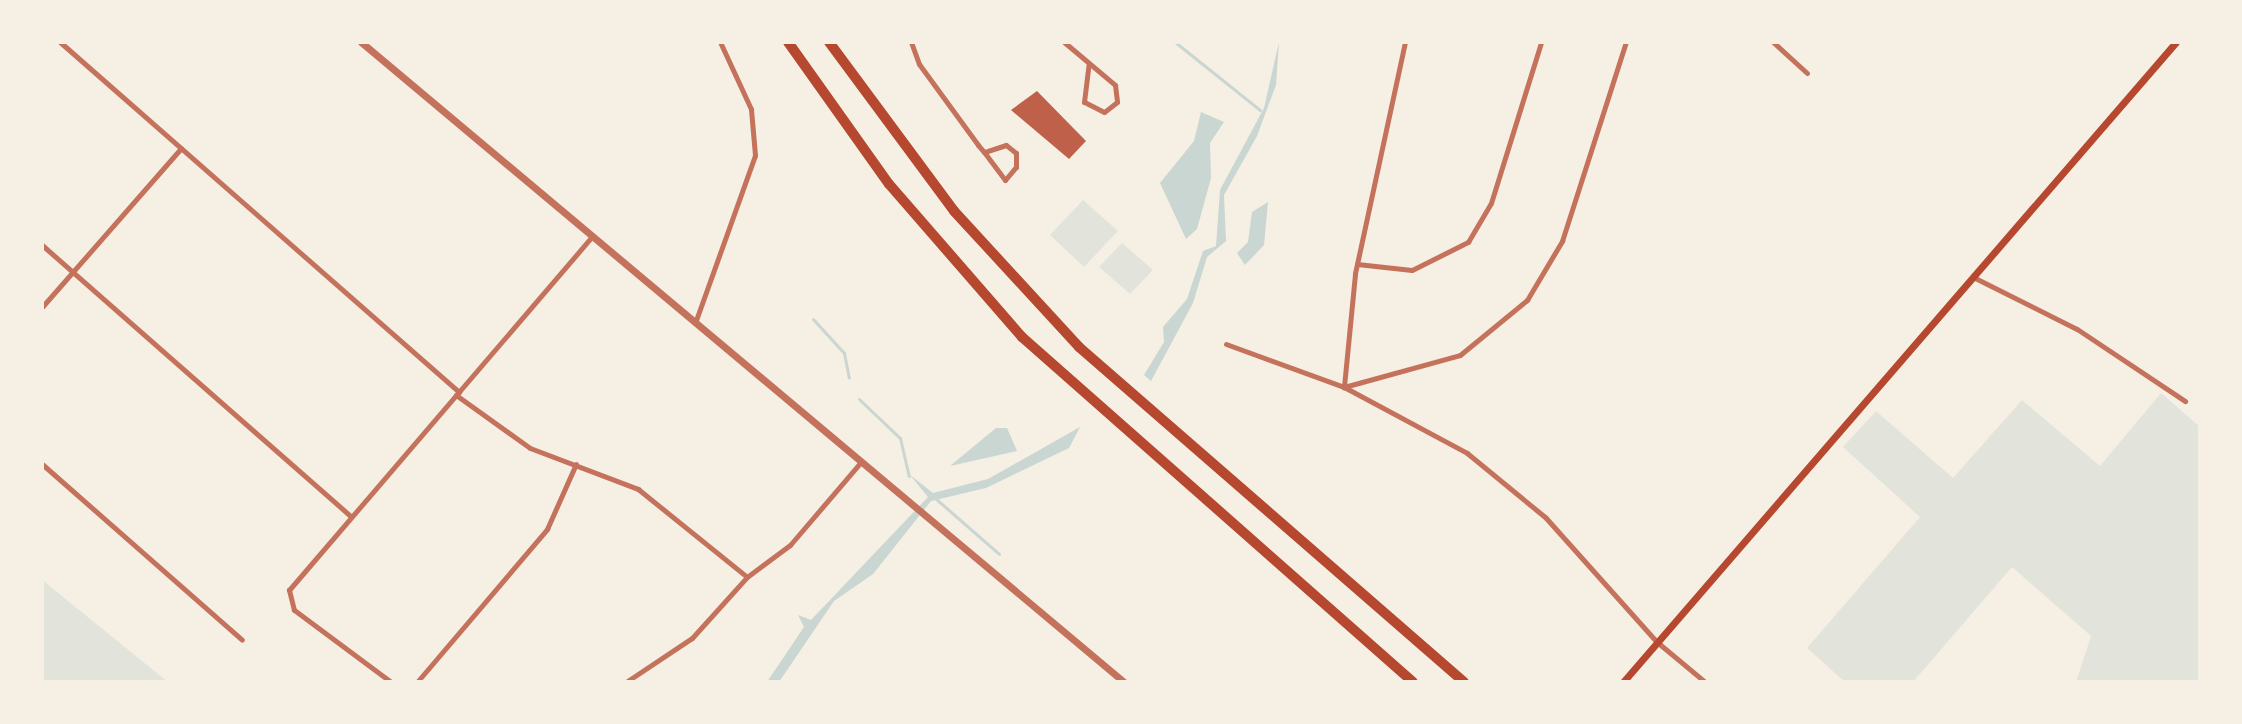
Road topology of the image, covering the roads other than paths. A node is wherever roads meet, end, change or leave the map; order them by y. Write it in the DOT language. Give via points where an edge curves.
graph roads {
  1 [pos="60,42"];
  2 [pos="361,42"];
  3 [pos="720,42"];
  4 [pos="788,42"];
  5 [pos="829,42"];
  6 [pos="911,42"];
  7 [pos="1064,42"];
  8 [pos="1405,42"];
  9 [pos="1541,42"];
  10 [pos="1626,42"];
  11 [pos="1773,42"];
  12 [pos="2176,42"];
  13 [pos="1089,64"];
  14 [pos="1807,73"];
  15 [pos="181,148"];
  16 [pos="984,152"];
  17 [pos="591,238"];
  18 [pos="42,245"];
  19 [pos="1357,264"];
  20 [pos="73,272"];
  21 [pos="1973,277"];
  22 [pos="42,307"];
  23 [pos="695,325"];
  24 [pos="1226,344"];
  25 [pos="1344,387"];
  26 [pos="458,393"];
  27 [pos="2185,401"];
  28 [pos="860,463"];
  29 [pos="42,464"];
  30 [pos="576,464"];
  31 [pos="351,516"];
  32 [pos="747,577"];
  33 [pos="242,640"];
  34 [pos="1657,642"];
  35 [pos="391,682"];
  36 [pos="417,682"];
  37 [pos="626,682"];
  38 [pos="1124,682"];
  39 [pos="1413,682"];
  40 [pos="1464,682"];
  41 [pos="1623,682"];
  42 [pos="1705,682"];
  1 -- 15 [label="street"];
  2 -- 17 [label="street"];
  3 -- 23 [label="street" via="751,109 755,155"];
  4 -- 39 [label="highway" via="889,184 1039,354"];
  5 -- 40 [label="highway" via="954,211 1079,347"];
  6 -- 16 [label="street"];
  7 -- 13 [label="street"];
  8 -- 19 [label="street"];
  9 -- 19 [label="street" via="1477,232 1450,257 1423,268"];
  10 -- 25 [label="street" via="1562,241 1527,300 1460,355"];
  11 -- 14 [label="street"];
  12 -- 21 [label="main road"];
  13 -- 13 [label="street" via="1084,102 1104,112 1118,92"];
  15 -- 20 [label="street"];
  15 -- 26 [label="street"];
  16 -- 16 [label="street" via="1005,180 1016,167 1016,153 1006,145"];
  17 -- 23 [label="street"];
  17 -- 26 [label="street"];
  18 -- 20 [label="street"];
  19 -- 25 [label="street"];
  20 -- 22 [label="street"];
  20 -- 31 [label="street"];
  21 -- 27 [label="street" via="2077,329"];
  21 -- 34 [label="main road"];
  23 -- 28 [label="street"];
  24 -- 25 [label="street"];
  25 -- 34 [label="street" via="1453,444 1510,485"];
  26 -- 30 [label="street" via="523,444"];
  26 -- 31 [label="street"];
  28 -- 32 [label="street" via="790,545"];
  28 -- 38 [label="street"];
  29 -- 33 [label="street"];
  30 -- 32 [label="street" via="638,489"];
  30 -- 36 [label="street" via="547,529"];
  31 -- 35 [label="street" via="295,581 288,597 294,610"];
  32 -- 37 [label="street" via="692,638"];
  34 -- 41 [label="main road"];
  34 -- 42 [label="street"];
}
